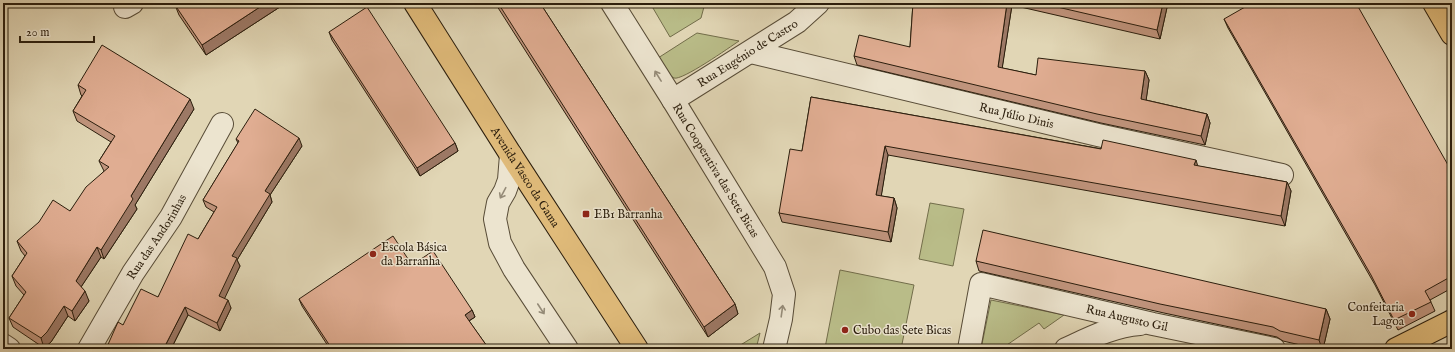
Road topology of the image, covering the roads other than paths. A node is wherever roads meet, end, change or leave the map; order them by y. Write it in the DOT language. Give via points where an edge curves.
graph roads {
  1 [pos="415,3"];
  2 [pos="612,3"];
  3 [pos="818,3"];
  4 [pos="1434,3"];
  5 [pos="1452,34"];
  6 [pos="751,52"];
  7 [pos="673,100"];
  8 [pos="222,124"];
  9 [pos="511,155"];
  10 [pos="1282,175"];
  11 [pos="1452,321"];
  12 [pos="1153,324"];
  13 [pos="3,345"];
  14 [pos="9,349"];
  15 [pos="88,349"];
  16 [pos="567,349"];
  17 [pos="637,349"];
  18 [pos="774,349"];
  19 [pos="969,349"];
  20 [pos="1066,349"];
  21 [pos="1274,349"];
  22 [pos="1396,349"];
  1 -- 9 [label="main road, Avenida Vasco da Gama"];
  7 -- 2 [label="street, Rua Cooperativa das Sete Bicas, one-way"];
  3 -- 6 [label="street, Rua Eugénio de Castro" via="797,22"];
  4 -- 5 [label="main road"];
  6 -- 7 [label="street, Rua Eugénio de Castro"];
  6 -- 10 [label="street, Rua Júlio Dinis" via="1098,135"];
  18 -- 7 [label="street, Rua Cooperativa das Sete Bicas, one-way" via="784,294 775,267"];
  8 -- 15 [label="street, Rua das Andorinhas" via="171,217 133,273"];
  9 -- 16 [label="street, one-way" via="509,180 498,203 495,219 500,243 514,269"];
  9 -- 17 [label="main road, Avenida Vasco da Gama"];
  11 -- 22 [label="main road"];
  12 -- 19 [label="street, Rua Augusto Gil" via="981,284"];
  12 -- 20 [label="street" via="1117,328"];
  12 -- 21 [label="street, Rua Augusto Gil"];
  13 -- 14 [label="street"];
}
